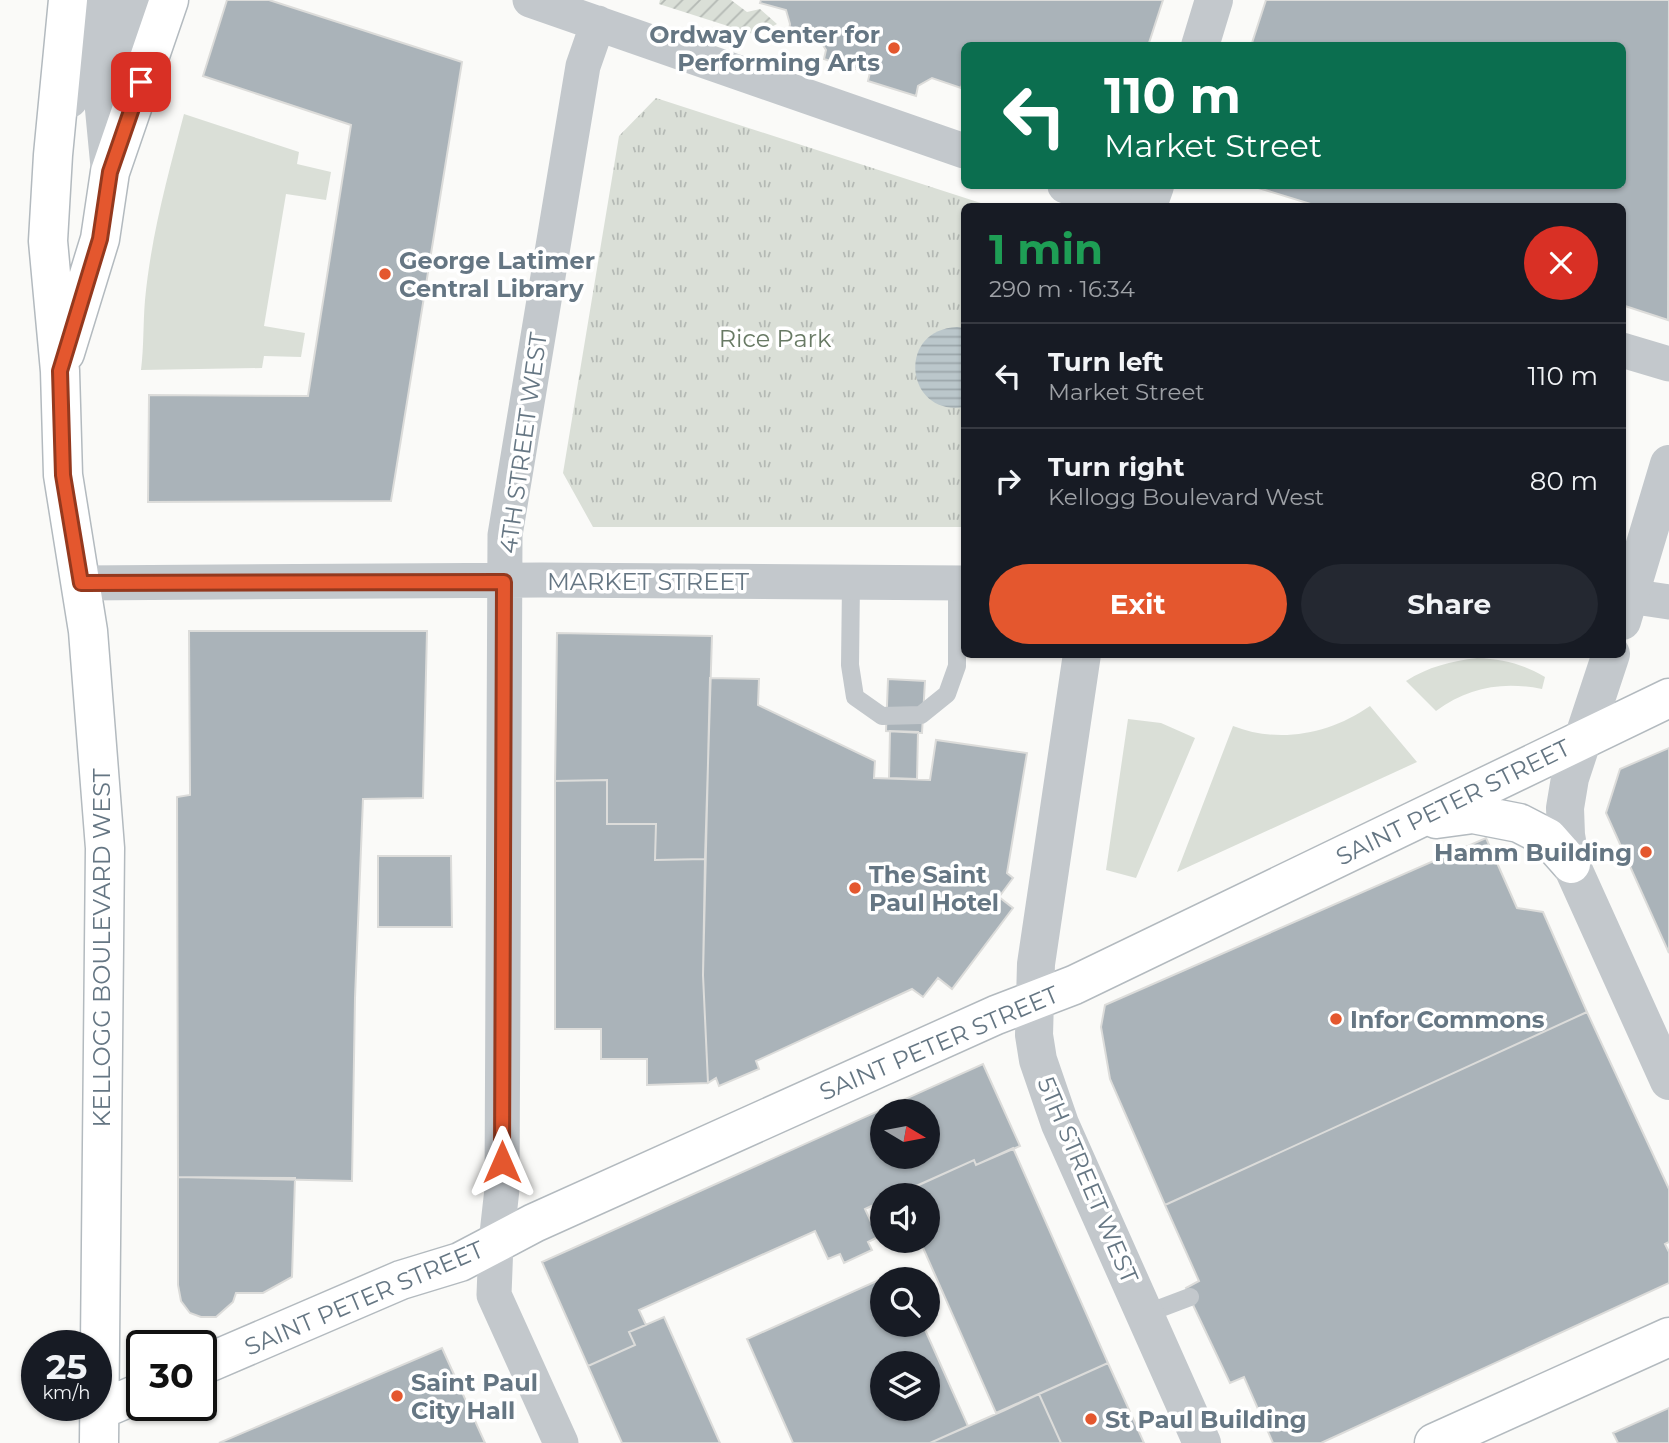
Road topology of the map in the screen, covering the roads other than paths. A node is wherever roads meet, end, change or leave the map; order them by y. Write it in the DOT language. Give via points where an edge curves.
graph roads {
  1 [pos="68,0"];
  2 [pos="98,0"];
  3 [pos="135,0"];
  4 [pos="169,0"];
  5 [pos="530,0"];
  6 [pos="1214,0"];
  7 [pos="597,23"];
  8 [pos="1201,42"];
  9 [pos="961,149"];
  10 [pos="53,156"];
  11 [pos="110,172"];
  12 [pos="1076,189"];
  13 [pos="1126,203"];
  14 [pos="1626,350"];
  15 [pos="1669,364"];
  16 [pos="60,371"];
  17 [pos="1669,464"];
  18 [pos="504,582"];
  19 [pos="81,583"];
  20 [pos="851,583"];
  21 [pos="961,583"];
  22 [pos="1626,601"];
  23 [pos="1669,602"];
  24 [pos="1626,604"];
  25 [pos="1081,658"];
  26 [pos="1610,658"];
  27 [pos="1669,698"];
  28 [pos="1584,738"];
  29 [pos="1412,822"];
  30 [pos="1571,864"];
  31 [pos="1035,1000"];
  32 [pos="1669,1081"];
  33 [pos="496,1243"];
  34 [pos="1190,1297"];
  35 [pos="1145,1314"];
  36 [pos="1669,1337"];
  37 [pos="217,1360"];
  38 [pos="126,1405"];
  39 [pos="100,1426"];
  40 [pos="561,1443"];
  41 [pos="1202,1443"];
  42 [pos="1434,1443"];
  1 -- 10 [label="main road, KELLOGG BOULEVARD WEST"];
  2 -- 10 [label="street"];
  3 -- 11 [label="street" via="103,99"];
  4 -- 11 [label="main road, KELLOGG BOULEVARD WEST"];
  5 -- 7 [label="street"];
  6 -- 8 [label="street"];
  7 -- 9 [label="street"];
  7 -- 18 [label="street, 4TH STREET WEST" via="583,66 505,535"];
  10 -- 16 [label="main road, KELLOGG BOULEVARD WEST" via="48,242"];
  11 -- 16 [label="main road, KELLOGG BOULEVARD WEST" via="100,239"];
  12 -- 13 [label="street"];
  14 -- 15 [label="street"];
  16 -- 19 [label="main road, KELLOGG BOULEVARD WEST" via="63,475"];
  17 -- 22 [label="street"];
  18 -- 19 [label="street, MARKET STREET"];
  18 -- 20 [label="street, MARKET STREET"];
  18 -- 33 [label="street, 4TH STREET WEST" via="502,1189"];
  19 -- 39 [label="main road, KELLOGG BOULEVARD WEST" via="105,848"];
  20 -- 21 [label="street, MARKET STREET"];
  20 -- 21 [label="lane" via="850,665 855,697 882,716 921,715 947,694 957,666"];
  23 -- 24 [label="street"];
  25 -- 31 [label="street, 5TH STREET WEST" via="1036,964"];
  26 -- 28 [label="street"];
  27 -- 28 [label="main road, SAINT PETER STREET"];
  28 -- 29 [label="main road, SAINT PETER STREET"];
  28 -- 30 [label="street" via="1565,808"];
  29 -- 30 [label="main road" via="1473,814 1519,823 1548,838"];
  29 -- 31 [label="main road, SAINT PETER STREET"];
  30 -- 32 [label="street"];
  31 -- 33 [label="main road, SAINT PETER STREET"];
  31 -- 35 [label="street, 5TH STREET WEST" via="1038,1060 1060,1124"];
  33 -- 37 [label="main road, SAINT PETER STREET" via="460,1262 401,1280"];
  33 -- 40 [label="street, 4TH STREET WEST" via="494,1295"];
  34 -- 35 [label="lane"];
  35 -- 41 [label="street, 5TH STREET WEST"];
  36 -- 42 [label="main road"];
  38 -- 39 [label="main road"];
}
